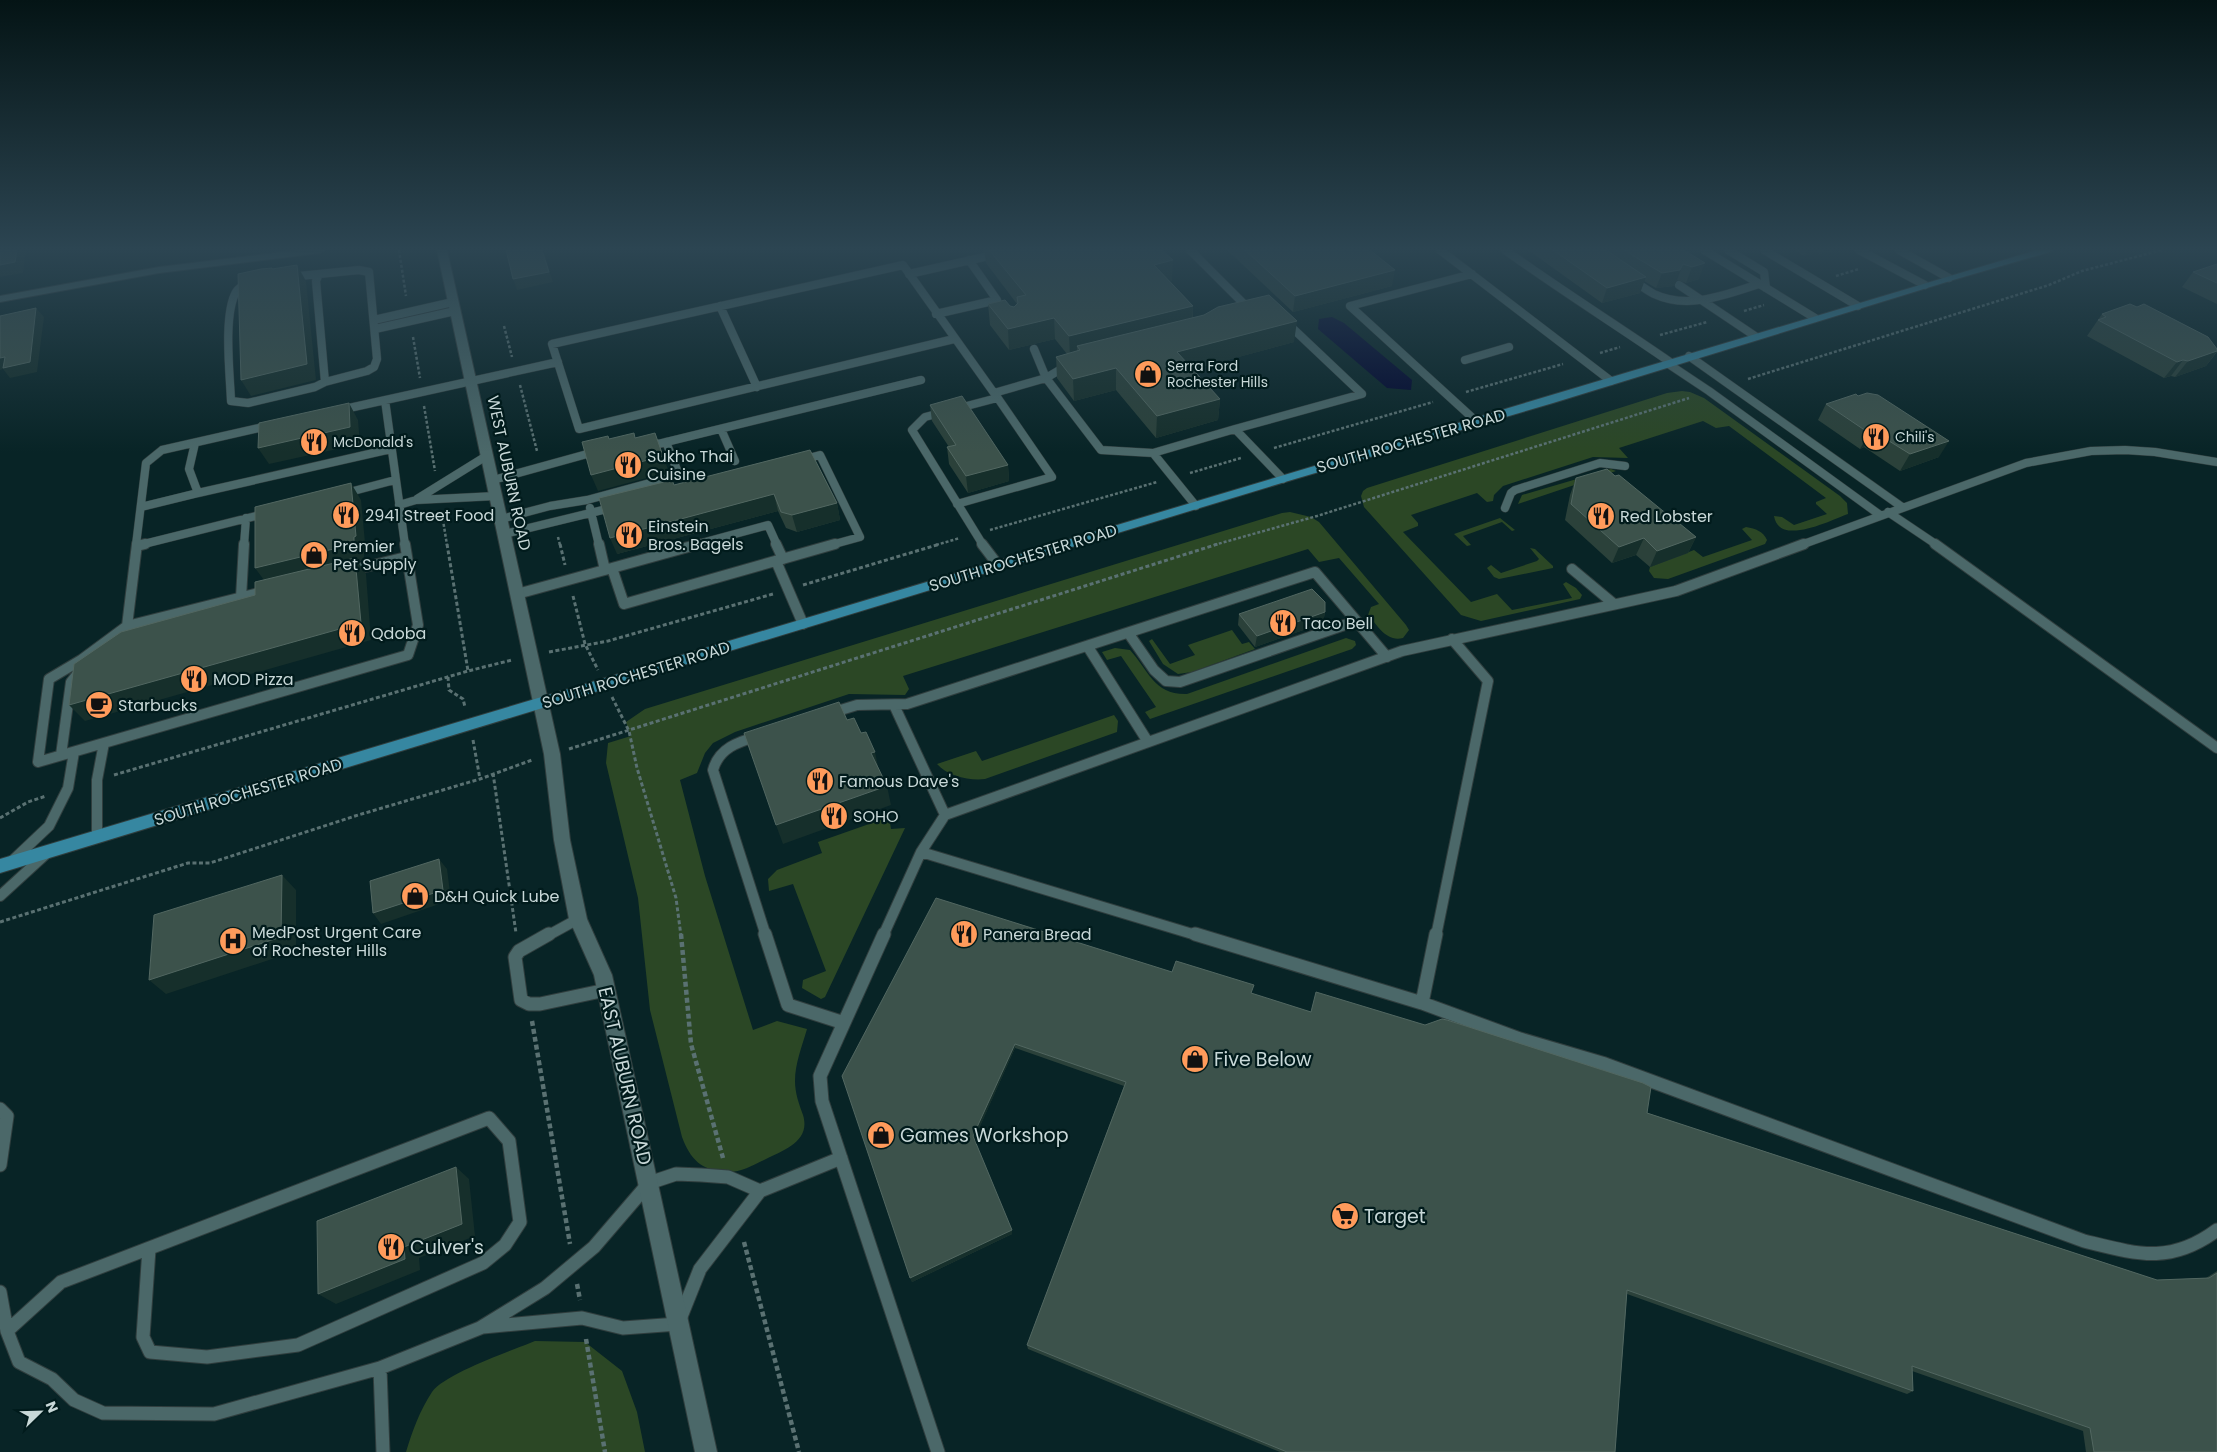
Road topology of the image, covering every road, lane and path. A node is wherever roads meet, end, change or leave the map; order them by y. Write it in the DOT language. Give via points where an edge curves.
graph roads {
  1 [pos="230,318"];
  2 [pos="319,318"];
  3 [pos="388,318"];
  4 [pos="415,318"];
  5 [pos="457,318"];
  6 [pos="668,318"];
  7 [pos="725,318"];
  8 [pos="939,318"];
  9 [pos="1282,318"];
  10 [pos="1363,318"];
  11 [pos="1529,318"];
  12 [pos="1606,318"];
  13 [pos="1727,318"];
  14 [pos="1815,318"];
  15 [pos="1944,318"];
  16 [pos="374,320"];
  17 [pos="375,329"];
  18 [pos="1755,336"];
  19 [pos="954,339"];
  20 [pos="1509,347"];
  21 [pos="1034,349"];
  22 [pos="1689,356"];
  23 [pos="1465,360"];
  24 [pos="558,362"];
  25 [pos="1073,362"];
  26 [pos="1668,363"];
  27 [pos="1046,378"];
  28 [pos="471,380"];
  29 [pos="921,380"];
  30 [pos="1611,381"];
  31 [pos="325,382"];
  32 [pos="1739,382"];
  33 [pos="757,387"];
  34 [pos="996,396"];
  35 [pos="1693,396"];
  36 [pos="385,400"];
  37 [pos="328,413"];
  38 [pos="1477,422"];
  39 [pos="281,423"];
  40 [pos="721,429"];
  41 [pos="1236,429"];
  42 [pos="638,441"];
  43 [pos="195,442"];
  44 [pos="666,442"];
  45 [pos="391,449"];
  46 [pos="607,449"];
  47 [pos="1153,453"];
  48 [pos="488,456"];
  49 [pos="735,461"];
  50 [pos="792,462"];
  51 [pos="2217,462"];
  52 [pos="1625,466"];
  53 [pos="1283,479"];
  54 [pos="394,480"];
  55 [pos="493,480"];
  56 [pos="198,493"];
  57 [pos="496,496"];
  58 [pos="330,497"];
  59 [pos="416,500"];
  60 [pos="587,500"];
  61 [pos="957,504"];
  62 [pos="399,505"];
  63 [pos="620,505"];
  64 [pos="1196,506"];
  65 [pos="141,507"];
  66 [pos="1902,507"];
  67 [pos="1505,508"];
  68 [pos="274,511"];
  69 [pos="591,512"];
  70 [pos="1884,514"];
  71 [pos="246,518"];
  72 [pos="501,519"];
  73 [pos="504,534"];
  74 [pos="136,546"];
  75 [pos="406,557"];
  76 [pos="779,560"];
  77 [pos="998,565"];
  78 [pos="608,569"];
  79 [pos="1572,569"];
  80 [pos="342,573"];
  81 [pos="277,589"];
  82 [pos="517,594"];
  83 [pos="240,598"];
  84 [pos="223,602"];
  85 [pos="1614,604"];
  86 [pos="209,618"];
  87 [pos="1356,621"];
  88 [pos="803,624"];
  89 [pos="127,626"];
  90 [pos="1128,634"];
  91 [pos="1452,639"];
  92 [pos="1088,647"];
  93 [pos="111,650"];
  94 [pos="1387,657"];
  95 [pos="468,671"];
  96 [pos="540,703"];
  97 [pos="894,704"];
  98 [pos="819,717"];
  99 [pos="628,731"];
  100 [pos="772,732"];
  101 [pos="615,735"];
  102 [pos="1148,742"];
  103 [pos="104,743"];
  104 [pos="2217,748"];
  105 [pos="74,752"];
  106 [pos="61,755"];
  107 [pos="511,767"];
  108 [pos="98,780"];
  109 [pos="68,788"];
  110 [pos="945,814"];
  111 [pos="0,818"];
  112 [pos="97,837"];
  113 [pos="50,851"];
  114 [pos="920,852"];
  115 [pos="4,865"];
  116 [pos="0,896"];
  117 [pos="578,919"];
  118 [pos="0,922"];
  119 [pos="606,990"];
  120 [pos="1422,1004"];
  121 [pos="844,1023"];
  122 [pos="0,1109"];
  123 [pos="841,1158"];
  124 [pos="0,1165"];
  125 [pos="728,1177"];
  126 [pos="649,1183"];
  127 [pos="760,1191"];
  128 [pos="738,1221"];
  129 [pos="2217,1230"];
  130 [pos="568,1231"];
  131 [pos="571,1247"];
  132 [pos="149,1249"];
  133 [pos="576,1279"];
  134 [pos="0,1292"];
  135 [pos="580,1302"];
  136 [pos="678,1324"];
  137 [pos="480,1328"];
  138 [pos="7,1331"];
  139 [pos="586,1336"];
  140 [pos="380,1368"];
  141 [pos="382,1452"];
  142 [pos="605,1452"];
  143 [pos="706,1452"];
  144 [pos="800,1452"];
  145 [pos="938,1452"];
  1 -- 31 [label="lane" via="231,401 248,402"];
  2 -- 31 [label="lane"];
  3 -- 16 [label="lane"];
  4 -- 17 [label="lane"];
  5 -- 28 [label="main road, WEST AUBURN ROAD"];
  6 -- 24 [label="lane" via="552,344"];
  7 -- 33 [label="lane"];
  8 -- 19 [label="lane"];
  9 -- 41 [label="lane" via="1362,394"];
  10 -- 38 [label="lane"];
  11 -- 30 [label="lane"];
  12 -- 26 [label="lane"];
  13 -- 18 [label="lane"];
  14 -- 18 [label="main road, SOUTH ROCHESTER ROAD"];
  15 -- 32 [label="path"];
  16 -- 17 [label="lane"];
  17 -- 31 [label="lane" via="377,359 374,367"];
  18 -- 22 [label="main road, SOUTH ROCHESTER ROAD"];
  19 -- 33 [label="lane"];
  19 -- 34 [label="lane"];
  20 -- 23 [label="lane"];
  21 -- 27 [label="lane"];
  22 -- 26 [label="main road, SOUTH ROCHESTER ROAD"];
  22 -- 66 [label="lane"];
  24 -- 28 [label="lane"];
  24 -- 33 [label="lane" via="579,429"];
  25 -- 27 [label="lane"];
  26 -- 30 [label="main road, SOUTH ROCHESTER ROAD"];
  26 -- 70 [label="lane"];
  27 -- 34 [label="lane"];
  27 -- 47 [label="lane" via="1102,450"];
  28 -- 36 [label="lane"];
  28 -- 48 [label="main road, WEST AUBURN ROAD"];
  29 -- 40 [label="lane"];
  30 -- 38 [label="main road, SOUTH ROCHESTER ROAD"];
  34 -- 61 [label="lane" via="926,417 912,430"];
  34 -- 61 [label="lane" via="1052,477"];
  35 -- 99 [label="path"];
  36 -- 37 [label="lane"];
  36 -- 45 [label="lane"];
  38 -- 53 [label="main road, SOUTH ROCHESTER ROAD"];
  39 -- 43 [label="lane"];
  40 -- 44 [label="lane"];
  40 -- 49 [label="lane"];
  41 -- 47 [label="lane"];
  41 -- 53 [label="lane"];
  42 -- 44 [label="lane"];
  43 -- 56 [label="lane" via="189,469"];
  43 -- 65 [label="lane" via="162,450 146,463"];
  44 -- 60 [label="lane" via="679,475"];
  45 -- 54 [label="lane"];
  45 -- 56 [label="lane"];
  46 -- 55 [label="lane"];
  47 -- 64 [label="lane"];
  48 -- 55 [label="main road, WEST AUBURN ROAD"];
  48 -- 59 [label="lane"];
  50 -- 76 [label="lane" via="820,455 860,538"];
  51 -- 66 [label="lane" via="2155,452 2082,452 2026,463"];
  52 -- 67 [label="lane" via="1600,464 1515,490"];
  53 -- 64 [label="main road, SOUTH ROCHESTER ROAD"];
  54 -- 58 [label="lane"];
  54 -- 62 [label="lane"];
  55 -- 57 [label="main road, WEST AUBURN ROAD"];
  56 -- 65 [label="lane"];
  57 -- 59 [label="lane"];
  57 -- 72 [label="main road, WEST AUBURN ROAD"];
  59 -- 62 [label="lane"];
  60 -- 69 [label="lane"];
  60 -- 72 [label="lane"];
  61 -- 77 [label="lane"];
  62 -- 75 [label="lane"];
  63 -- 69 [label="lane"];
  64 -- 77 [label="main road, SOUTH ROCHESTER ROAD"];
  65 -- 74 [label="lane"];
  66 -- 70 [label="lane"];
  68 -- 71 [label="lane"];
  69 -- 73 [label="lane"];
  69 -- 78 [label="lane"];
  70 -- 85 [label="lane" via="1676,591"];
  70 -- 104 [label="lane" via="1950,555"];
  71 -- 74 [label="lane"];
  71 -- 83 [label="lane"];
  72 -- 73 [label="main road, WEST AUBURN ROAD"];
  73 -- 82 [label="main road, WEST AUBURN ROAD"];
  74 -- 89 [label="lane"];
  75 -- 80 [label="lane"];
  75 -- 103 [label="lane" via="418,625 408,655"];
  76 -- 78 [label="lane" via="624,604"];
  76 -- 78 [label="lane" via="768,525"];
  76 -- 88 [label="lane"];
  77 -- 88 [label="main road, SOUTH ROCHESTER ROAD"];
  78 -- 82 [label="lane"];
  79 -- 85 [label="lane"];
  81 -- 83 [label="lane"];
  82 -- 96 [label="main road, WEST AUBURN ROAD"];
  83 -- 84 [label="lane"];
  84 -- 86 [label="lane"];
  84 -- 89 [label="lane"];
  85 -- 91 [label="lane"];
  87 -- 90 [label="lane" via="1180,682 1166,681"];
  87 -- 90 [label="lane" via="1315,572"];
  87 -- 94 [label="lane"];
  88 -- 96 [label="main road, SOUTH ROCHESTER ROAD"];
  89 -- 106 [label="lane" via="49,679 38,762"];
  90 -- 92 [label="lane"];
  91 -- 94 [label="lane"];
  91 -- 120 [label="lane" via="1488,681"];
  92 -- 97 [label="lane" via="907,704"];
  92 -- 102 [label="lane"];
  93 -- 106 [label="lane" via="82,669 71,682"];
  94 -- 102 [label="lane"];
  95 -- 108 [label="path"];
  96 -- 112 [label="main road, SOUTH ROCHESTER ROAD"];
  96 -- 117 [label="main road, EAST AUBURN ROAD" via="552,754 562,840"];
  97 -- 98 [label="lane" via="857,704"];
  97 -- 110 [label="lane"];
  99 -- 101 [label="path"];
  99 -- 125 [label="path" via="636,768 676,898 691,1044"];
  100 -- 121 [label="lane" via="730,747 714,760 713,770 788,1004"];
  102 -- 110 [label="lane"];
  103 -- 105 [label="lane"];
  103 -- 108 [label="lane"];
  105 -- 106 [label="lane"];
  105 -- 109 [label="lane"];
  107 -- 118 [label="path" via="210,864 188,863"];
  108 -- 112 [label="lane"];
  109 -- 111 [label="path" via="28,802"];
  109 -- 115 [label="lane" via="49,826"];
  110 -- 114 [label="lane"];
  112 -- 113 [label="main road, SOUTH ROCHESTER ROAD"];
  113 -- 115 [label="main road, SOUTH ROCHESTER ROAD"];
  113 -- 116 [label="lane"];
  114 -- 120 [label="lane"];
  114 -- 121 [label="lane"];
  117 -- 119 [label="main road, EAST AUBURN ROAD"];
  117 -- 119 [label="lane" via="519,951 515,957 521,1000 540,1004"];
  119 -- 126 [label="main road, EAST AUBURN ROAD"];
  120 -- 129 [label="lane" via="1520,1039 1606,1064 2084,1241 2125,1252 2164,1255 2194,1246"];
  121 -- 123 [label="lane" via="820,1076 822,1101"];
  122 -- 124 [label="lane" via="7,1116"];
  123 -- 127 [label="lane"];
  123 -- 145 [label="lane"];
  125 -- 126 [label="lane" via="676,1174"];
  125 -- 127 [label="lane"];
  126 -- 136 [label="main road, EAST AUBURN ROAD"];
  126 -- 137 [label="lane" via="574,1265 545,1288"];
  127 -- 128 [label="lane"];
  128 -- 136 [label="lane" via="700,1269"];
  128 -- 144 [label="path"];
  130 -- 131 [label="path"];
  132 -- 132 [label="lane" via="143,1338 150,1352 208,1358 298,1345 483,1263 505,1246 520,1222 509,1141 489,1118"];
  132 -- 138 [label="lane" via="62,1282"];
  133 -- 135 [label="path"];
  134 -- 138 [label="lane"];
  136 -- 137 [label="lane" via="624,1328 582,1318"];
  136 -- 143 [label="main road, EAST AUBURN ROAD"];
  137 -- 140 [label="lane"];
  138 -- 140 [label="lane" via="19,1362 52,1379 74,1400 103,1413 214,1414"];
  139 -- 142 [label="path"];
  140 -- 141 [label="lane"];
}
